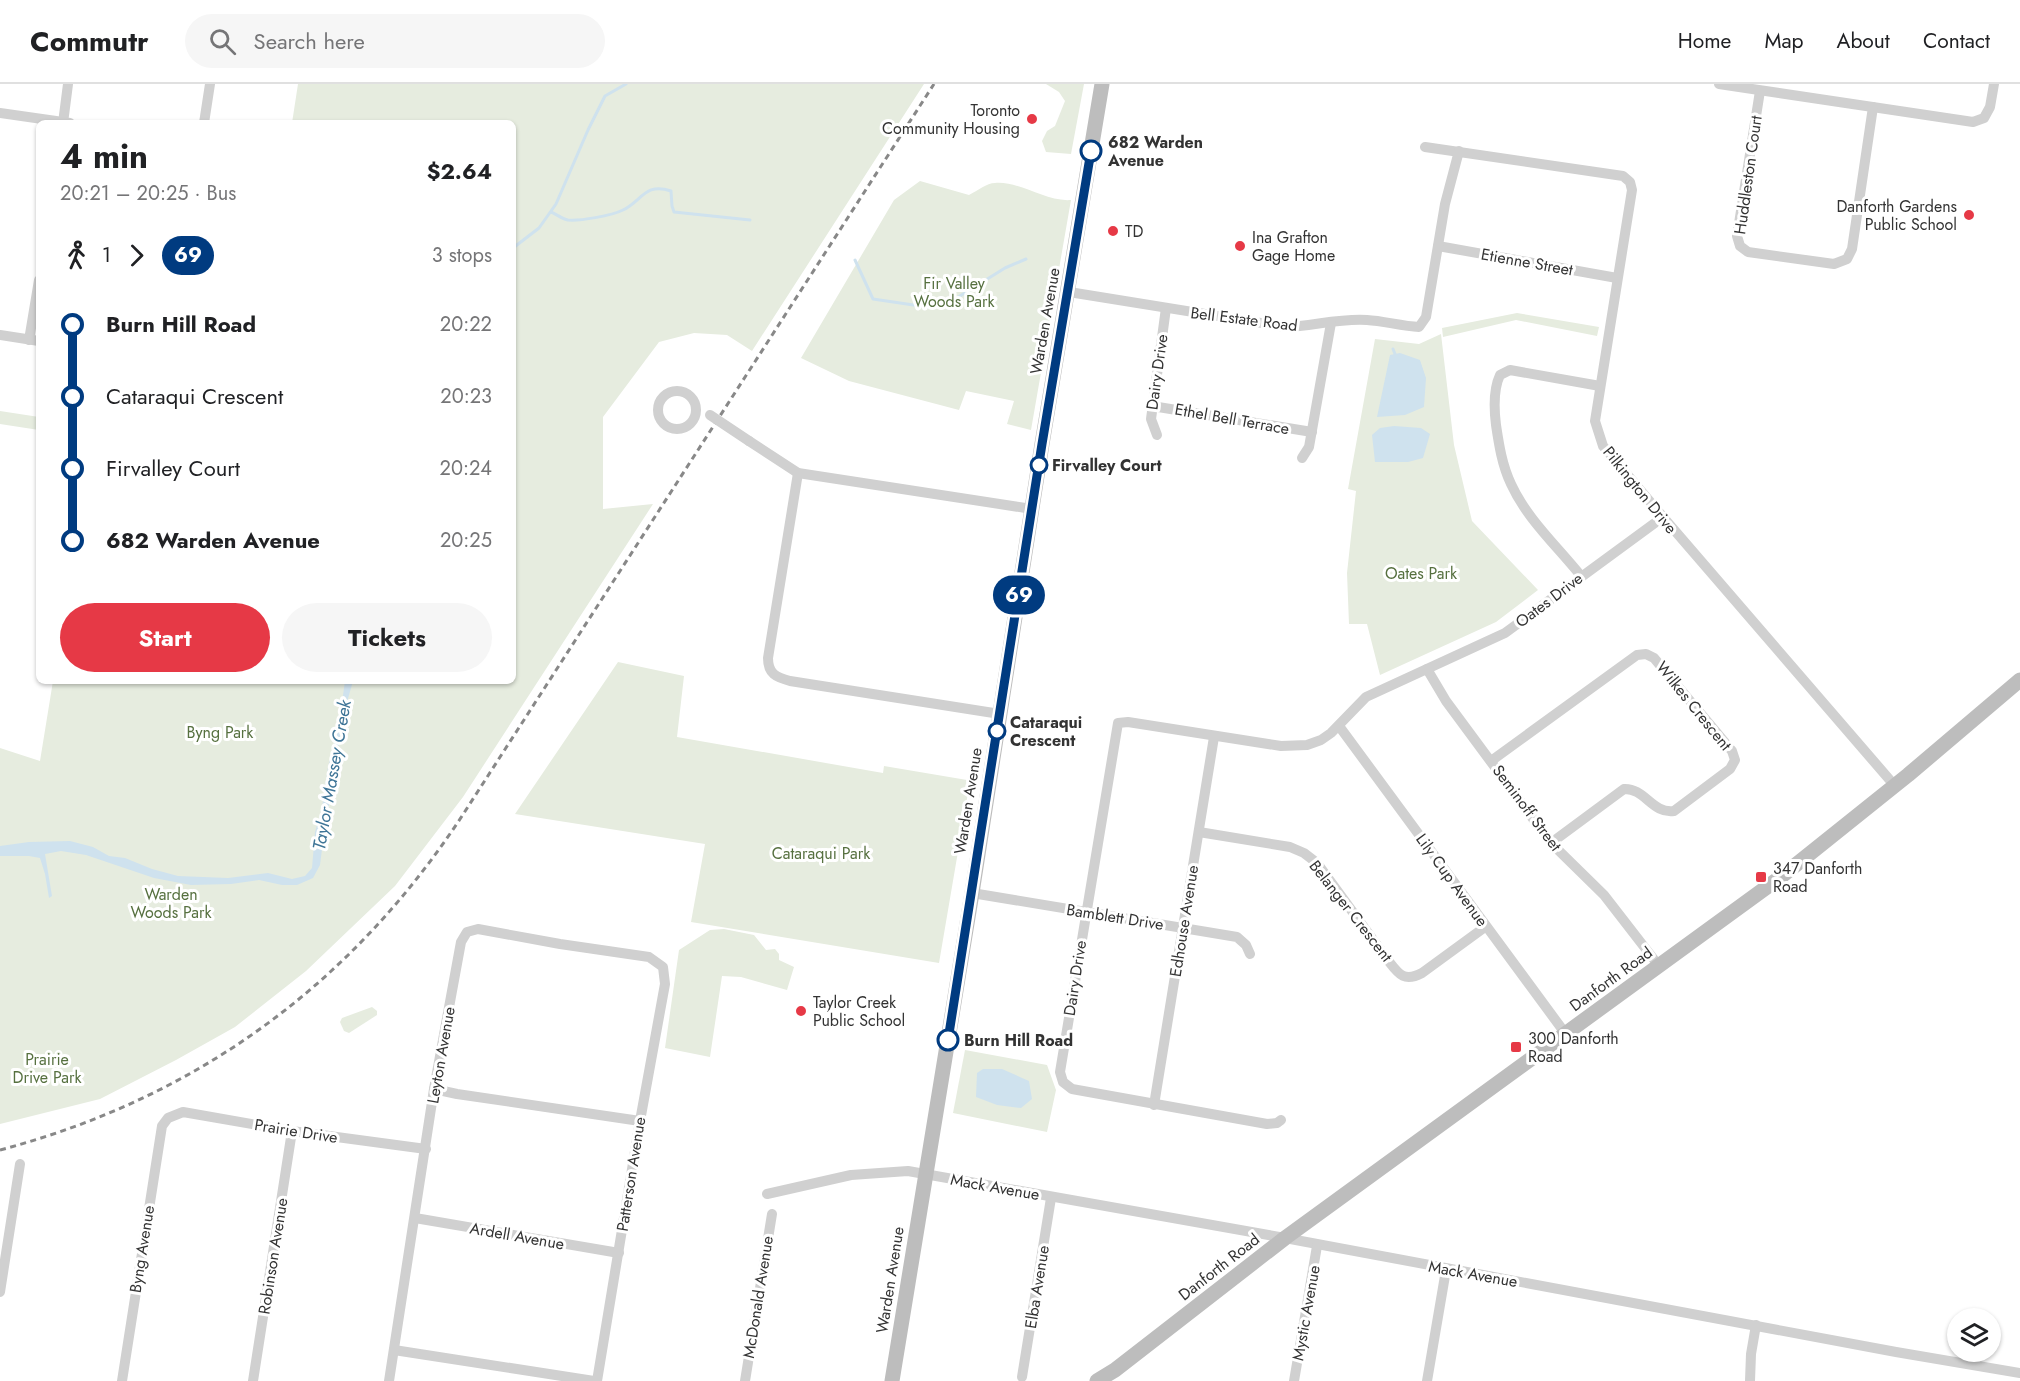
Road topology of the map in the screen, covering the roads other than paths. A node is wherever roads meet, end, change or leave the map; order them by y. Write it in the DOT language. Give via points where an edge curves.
graph roads {
  1 [pos="68,84"];
  2 [pos="210,84"];
  3 [pos="1102,84"];
  4 [pos="1719,84"];
  5 [pos="1994,84"];
  6 [pos="1760,91"];
  7 [pos="1873,107"];
  8 [pos="0,113"];
  9 [pos="46,120"];
  10 [pos="65,120"];
  11 [pos="204,120"];
  12 [pos="1425,147"];
  13 [pos="1459,151"];
  14 [pos="1438,246"];
  15 [pos="1617,278"];
  16 [pos="1069,292"];
  17 [pos="1166,308"];
  18 [pos="36,316"];
  19 [pos="1331,323"];
  20 [pos="0,335"];
  21 [pos="34,340"];
  22 [pos="1600,386"];
  23 [pos="696,406"];
  24 [pos="1152,406"];
  25 [pos="1312,432"];
  26 [pos="1157,435"];
  27 [pos="1302,458"];
  28 [pos="798,473"];
  29 [pos="1032,508"];
  30 [pos="1662,518"];
  31 [pos="1581,576"];
  32 [pos="1428,669"];
  33 [pos="2020,680"];
  34 [pos="1000,714"];
  35 [pos="1339,726"];
  36 [pos="1214,737"];
  37 [pos="1491,761"];
  38 [pos="1895,786"];
  39 [pos="1199,832"];
  40 [pos="1551,843"];
  41 [pos="972,893"];
  42 [pos="1085,913"];
  43 [pos="1485,927"];
  44 [pos="1183,928"];
  45 [pos="1250,954"];
  46 [pos="1659,966"];
  47 [pos="663,968"];
  48 [pos="1565,1033"];
  49 [pos="434,1089"];
  50 [pos="1154,1105"];
  51 [pos="168,1118"];
  52 [pos="1281,1120"];
  53 [pos="640,1121"];
  54 [pos="292,1131"];
  55 [pos="426,1149"];
  56 [pos="20,1164"];
  57 [pos="926,1175"];
  58 [pos="767,1194"];
  59 [pos="1051,1198"];
  60 [pos="772,1214"];
  61 [pos="415,1218"];
  62 [pos="5,1227"];
  63 [pos="1285,1238"];
  64 [pos="1317,1246"];
  65 [pos="619,1253"];
  66 [pos="1446,1270"];
  67 [pos="0,1292"];
  68 [pos="1756,1325"];
  69 [pos="394,1350"];
  70 [pos="2020,1373"];
  71 [pos="1115,1376"];
  72 [pos="1022,1377"];
  73 [pos="122,1381"];
  74 [pos="253,1381"];
  75 [pos="389,1381"];
  76 [pos="596,1381"];
  77 [pos="745,1381"];
  78 [pos="892,1381"];
  79 [pos="1097,1381"];
  80 [pos="1294,1381"];
  81 [pos="1427,1381"];
  82 [pos="1750,1381"];
  1 -- 10 [label="street"];
  2 -- 11 [label="street"];
  3 -- 16 [label="main road, Warden Avenue"];
  4 -- 6 [label="street"];
  5 -- 7 [label="street" via="1984,118 1973,122"];
  6 -- 7 [label="street"];
  6 -- 7 [label="street, Huddleston Court" via="1737,236 1740,246 1748,252 1834,264 1847,259 1852,249"];
  8 -- 9 [label="street"];
  12 -- 13 [label="street, Pilkington Drive"];
  13 -- 14 [label="street, Bell Estate Road"];
  13 -- 15 [label="street, Pilkington Drive" via="1623,176 1632,190"];
  14 -- 15 [label="street, Etienne Street"];
  14 -- 19 [label="street, Bell Estate Road" via="1426,317 1419,327 1366,320"];
  15 -- 22 [label="street, Pilkington Drive"];
  16 -- 17 [label="street, Bell Estate Road"];
  16 -- 29 [label="main road, Warden Avenue"];
  17 -- 19 [label="street, Bell Estate Road" via="1286,327"];
  17 -- 24 [label="street, Dairy Drive"];
  18 -- 21 [label="street"];
  19 -- 25 [label="street"];
  20 -- 21 [label="street"];
  22 -- 30 [label="street, Pilkington Drive" via="1595,421 1604,446"];
  22 -- 31 [label="street" via="1510,370 1500,375 1495,385 1500,454 1510,483 1524,508"];
  23 -- 28 [label="street, bridge"];
  24 -- 25 [label="street, Ethel Bell Terrace"];
  24 -- 26 [label="street, Dairy Drive" via="1151,419"];
  25 -- 27 [label="street"];
  28 -- 29 [label="street"];
  28 -- 34 [label="street" via="768,658 772,674 790,681"];
  29 -- 34 [label="main road, Warden Avenue"];
  30 -- 31 [label="street, Oates Drive"];
  30 -- 38 [label="street, Pilkington Drive"];
  31 -- 32 [label="street, Oates Drive" via="1505,633"];
  32 -- 35 [label="street, Oates Drive" via="1366,697"];
  32 -- 37 [label="street, Seminoff Street" via="1446,701"];
  33 -- 38 [label="main road, Danforth Road"];
  34 -- 41 [label="main road, Warden Avenue"];
  35 -- 36 [label="street" via="1321,740 1306,745 1281,746"];
  35 -- 43 [label="street, Lily Cup Avenue"];
  36 -- 39 [label="street, Edhouse Avenue"];
  36 -- 42 [label="street, Dairy Drive" via="1119,723"];
  37 -- 40 [label="street, Seminoff Street"];
  37 -- 40 [label="street, Wilkes Crescent" via="1637,655 1646,654 1654,658 1732,751 1735,760 1730,769 1674,811 1657,809 1641,793 1624,789"];
  38 -- 46 [label="main road, Danforth Road" via="1782,876"];
  39 -- 43 [label="street, Belanger Crescent" via="1290,847 1304,853 1317,863 1387,959 1406,978 1422,973"];
  39 -- 44 [label="street, Edhouse Avenue"];
  40 -- 46 [label="street, Seminoff Street" via="1604,895"];
  41 -- 42 [label="street, Bamblett Drive"];
  41 -- 57 [label="main road, Warden Avenue"];
  42 -- 44 [label="street, Bamblett Drive"];
  42 -- 50 [label="street, Dairy Drive" via="1060,1072 1063,1082 1071,1089"];
  43 -- 48 [label="street, Lily Cup Avenue"];
  44 -- 45 [label="street, Bamblett Drive" via="1237,937"];
  44 -- 50 [label="street, Edhouse Avenue"];
  46 -- 48 [label="main road, Danforth Road"];
  47 -- 49 [label="street, Leyton Avenue" via="649,957 477,928 466,932"];
  47 -- 53 [label="street, Patterson Avenue" via="665,984"];
  48 -- 63 [label="main road, Danforth Road"];
  49 -- 53 [label="street"];
  49 -- 55 [label="street, Leyton Avenue"];
  50 -- 52 [label="street, Dairy Drive" via="1267,1124"];
  51 -- 54 [label="street, Prairie Drive" via="183,1112"];
  51 -- 73 [label="street, Byng Avenue" via="162,1126 154,1170"];
  53 -- 65 [label="street, Patterson Avenue"];
  54 -- 55 [label="street, Prairie Drive"];
  54 -- 74 [label="street, Robinson Avenue"];
  55 -- 61 [label="street, Leyton Avenue"];
  56 -- 62 [label="street"];
  57 -- 58 [label="street" via="908,1171 851,1175"];
  57 -- 59 [label="street, Mack Avenue"];
  57 -- 78 [label="main road, Warden Avenue"];
  59 -- 63 [label="street, Mack Avenue"];
  59 -- 72 [label="street, Elba Avenue"];
  60 -- 77 [label="street, McDonald Avenue"];
  61 -- 65 [label="street, Ardell Avenue"];
  61 -- 69 [label="street, Leyton Avenue"];
  62 -- 67 [label="street"];
  63 -- 64 [label="street, Mack Avenue"];
  63 -- 71 [label="main road, Danforth Road"];
  64 -- 66 [label="street, Mack Avenue"];
  64 -- 80 [label="street, Mystic Avenue"];
  65 -- 76 [label="street, Patterson Avenue"];
  66 -- 68 [label="street, Mack Avenue"];
  66 -- 81 [label="street"];
  68 -- 70 [label="street, Mack Avenue"];
  68 -- 82 [label="street"];
  69 -- 75 [label="street, Leyton Avenue"];
  69 -- 76 [label="street"];
  71 -- 79 [label="main road, Danforth Road"];
}
